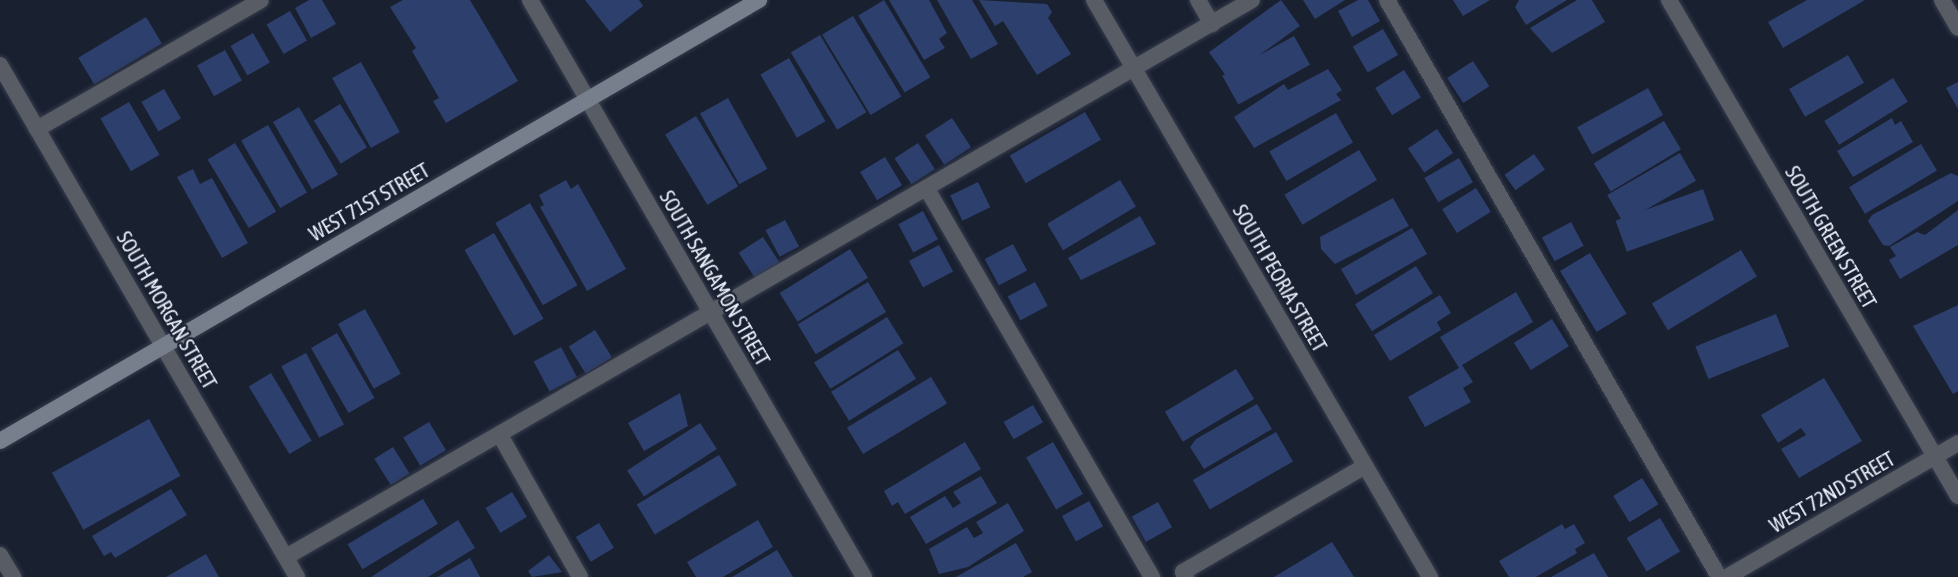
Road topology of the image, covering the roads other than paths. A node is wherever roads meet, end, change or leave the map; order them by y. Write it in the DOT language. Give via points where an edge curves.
graph roads {
  1 [pos="530,0"];
  2 [pos="759,0"];
  3 [pos="1094,0"];
  4 [pos="1198,0"];
  5 [pos="1252,0"];
  6 [pos="1387,0"];
  7 [pos="1669,0"];
  8 [pos="1942,0"];
  9 [pos="253,2"];
  10 [pos="1212,24"];
  11 [pos="1958,28"];
  12 [pos="0,65"];
  13 [pos="1134,69"];
  14 [pos="587,99"];
  15 [pos="38,129"];
  16 [pos="927,189"];
  17 [pos="712,314"];
  18 [pos="164,346"];
  19 [pos="500,435"];
  20 [pos="0,441"];
  21 [pos="1958,443"];
  22 [pos="1935,456"];
  23 [pos="1365,466"];
  24 [pos="1958,496"];
  25 [pos="0,555"];
  26 [pos="286,557"];
  27 [pos="13,577"];
  28 [pos="297,577"];
  29 [pos="580,577"];
  30 [pos="864,577"];
  31 [pos="1152,577"];
  32 [pos="1186,577"];
  33 [pos="1430,577"];
  34 [pos="1719,577"];
  35 [pos="1727,577"];
  1 -- 14 [label="street, SOUTH SANGAMON STREET"];
  2 -- 14 [label="main road, WEST 71ST STREET"];
  3 -- 13 [label="street, SOUTH PEORIA STREET"];
  4 -- 10 [label="street"];
  5 -- 10 [label="street"];
  6 -- 34 [label="street"];
  7 -- 22 [label="street, SOUTH GREEN STREET"];
  8 -- 11 [label="street"];
  9 -- 15 [label="street"];
  10 -- 13 [label="street"];
  12 -- 15 [label="street, SOUTH MORGAN STREET"];
  13 -- 16 [label="street"];
  13 -- 23 [label="street, SOUTH PEORIA STREET"];
  14 -- 17 [label="street, SOUTH SANGAMON STREET"];
  14 -- 18 [label="main road, WEST 71ST STREET"];
  15 -- 18 [label="street, SOUTH MORGAN STREET"];
  16 -- 17 [label="street"];
  16 -- 31 [label="street"];
  17 -- 19 [label="street"];
  17 -- 30 [label="street, SOUTH SANGAMON STREET"];
  18 -- 20 [label="main road, WEST 71ST STREET"];
  18 -- 26 [label="street, SOUTH MORGAN STREET"];
  19 -- 26 [label="street"];
  19 -- 29 [label="street"];
  21 -- 22 [label="street, WEST 72ND STREET"];
  22 -- 24 [label="street, SOUTH GREEN STREET"];
  22 -- 35 [label="street, WEST 72ND STREET"];
  23 -- 32 [label="street" via="1183,572"];
  23 -- 33 [label="street, SOUTH PEORIA STREET"];
  25 -- 27 [label="street"];
  26 -- 28 [label="street, SOUTH MORGAN STREET"];
}
